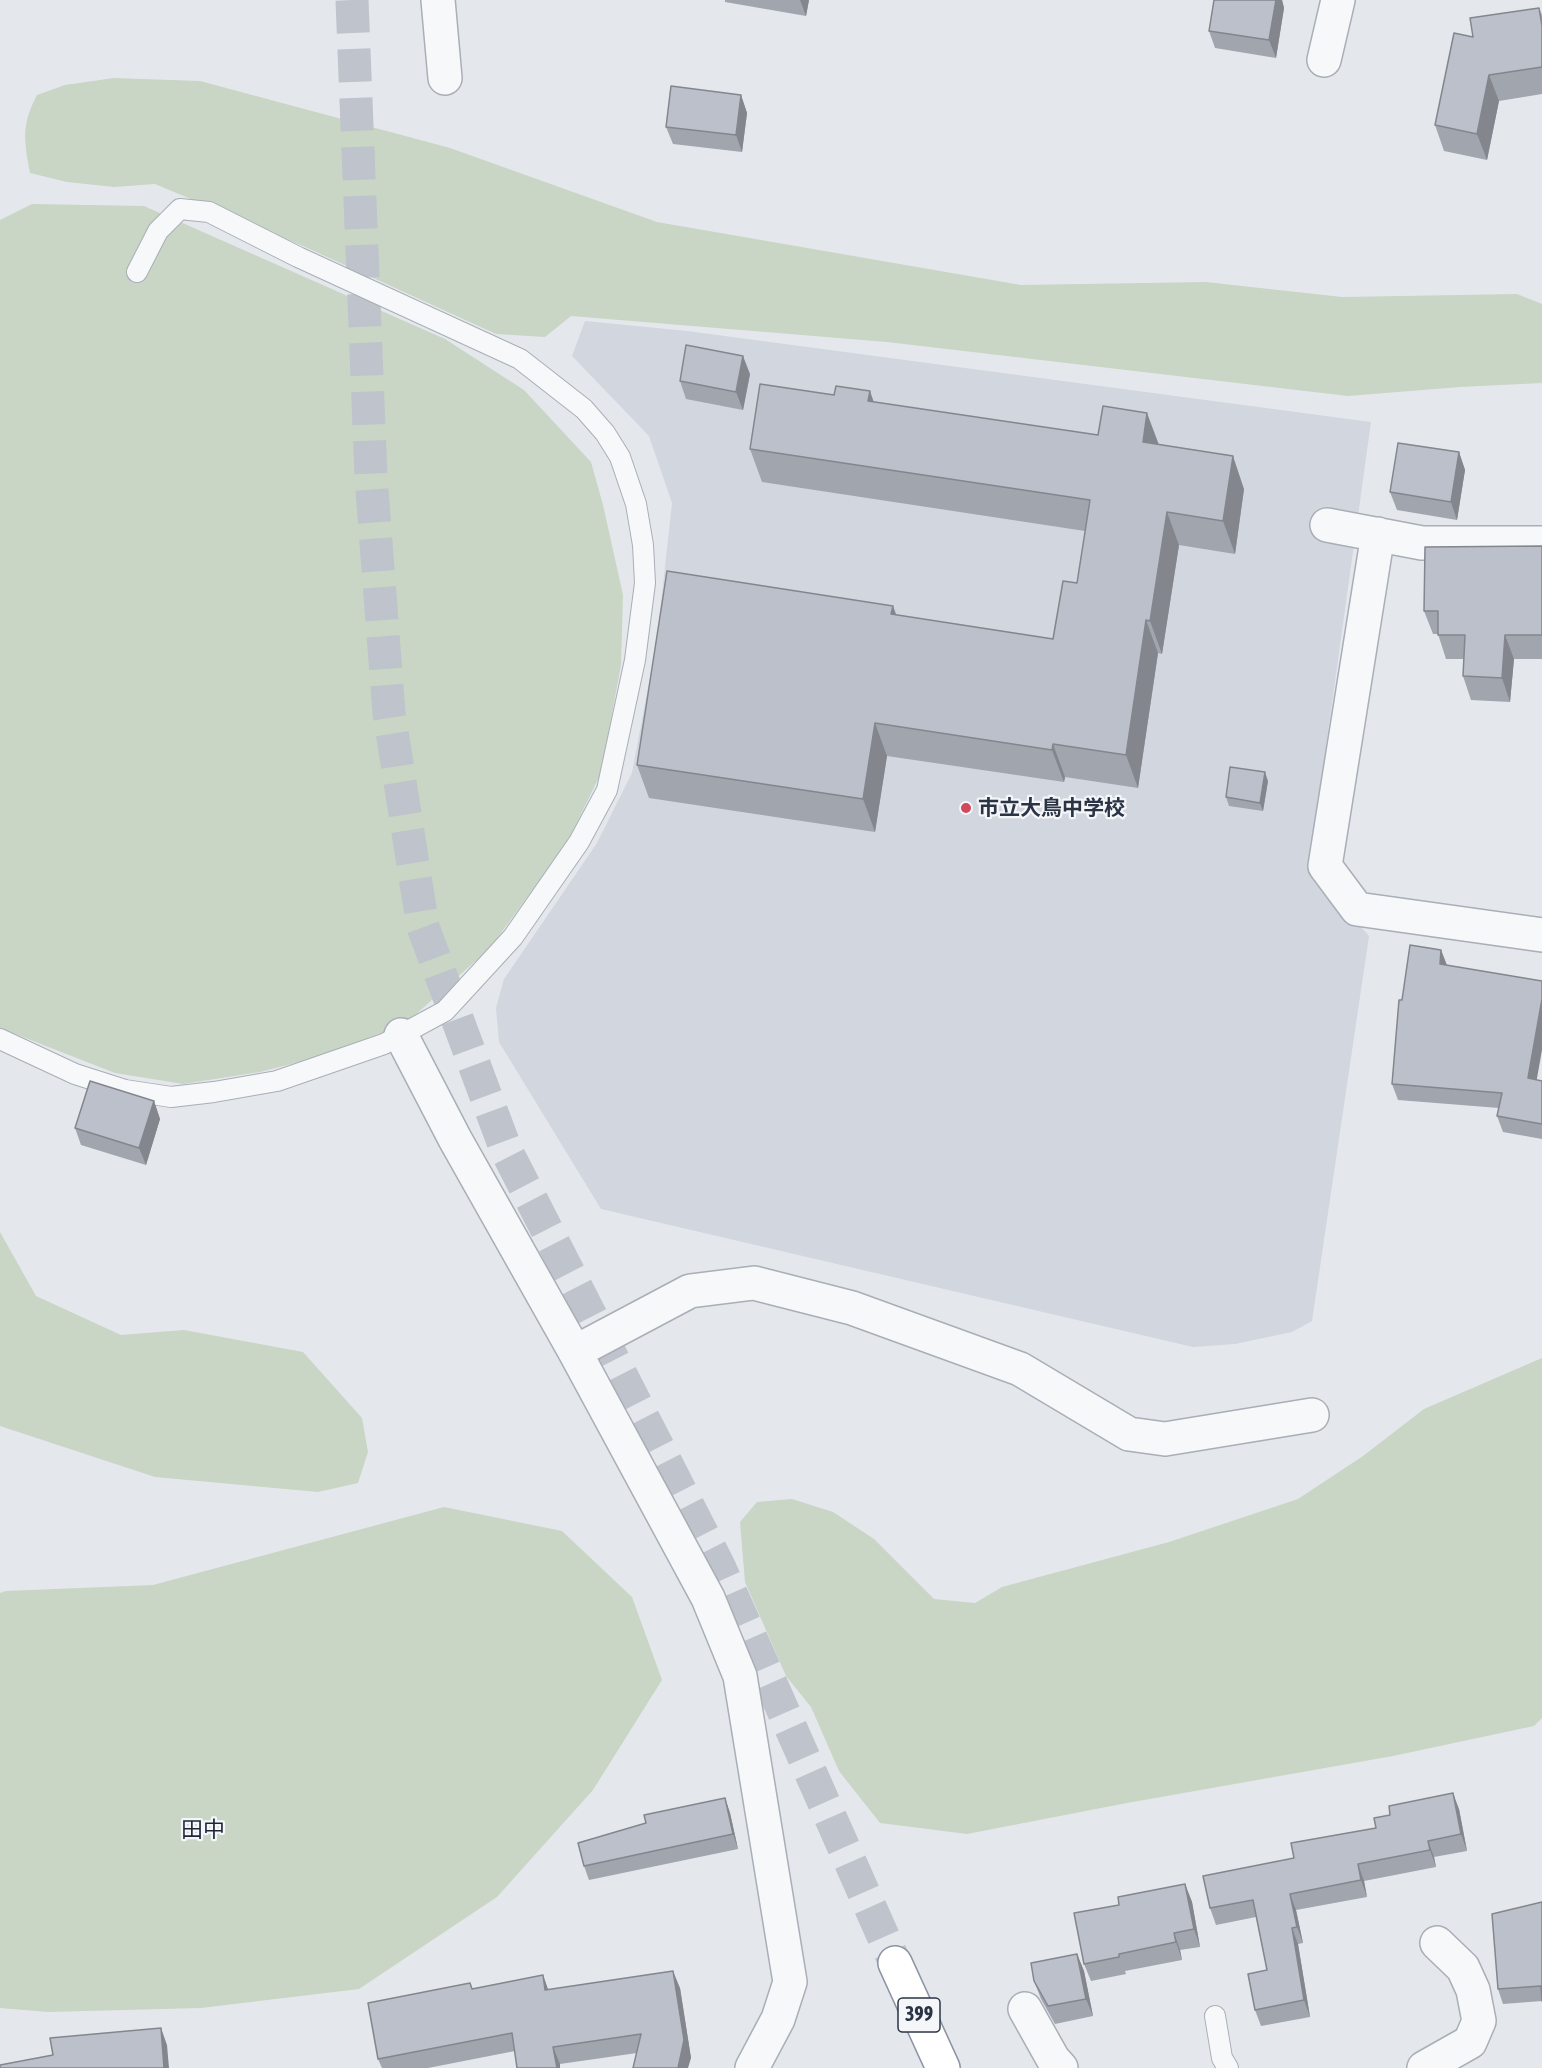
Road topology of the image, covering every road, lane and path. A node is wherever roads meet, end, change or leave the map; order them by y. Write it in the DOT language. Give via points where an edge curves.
graph roads {
  1 [pos="438,0"];
  2 [pos="1338,0"];
  3 [pos="1324,60"];
  4 [pos="445,78"];
  5 [pos="137,273"];
  6 [pos="1327,525"];
  7 [pos="1378,534"];
  8 [pos="1542,543"];
  9 [pos="1542,935"];
  10 [pos="401,1035"];
  11 [pos="0,1039"];
  12 [pos="575,1352"];
  13 [pos="1312,1415"];
  14 [pos="1437,1943"];
  15 [pos="895,1962"];
  16 [pos="1025,2009"];
  17 [pos="1215,2016"];
  18 [pos="752,2068"];
  19 [pos="943,2068"];
  20 [pos="1061,2068"];
  21 [pos="1228,2068"];
  22 [pos="1424,2068"];
  1 -- 4 [label="street"];
  2 -- 3 [label="street"];
  5 -- 10 [label="lane" via="158,231 180,209 209,212 520,359 584,409 605,433 620,458 636,504 645,584 635,660 607,790 579,842 513,937 445,1011"];
  6 -- 7 [label="street"];
  7 -- 8 [label="street" via="1422,543"];
  7 -- 9 [label="street" via="1325,866 1357,909"];
  10 -- 11 [label="lane" via="277,1081 171,1096 125,1090 75,1074"];
  10 -- 12 [label="street"];
  12 -- 13 [label="street" via="690,1291 754,1283 852,1308 1020,1369 1129,1434 1165,1439"];
  12 -- 18 [label="street" via="708,1598 740,1676 790,1982 778,2019"];
  14 -- 22 [label="street" via="1463,1968 1473,1990 1479,2021 1470,2042"];
  15 -- 19 [label="highway, 399"];
  16 -- 20 [label="street"];
  17 -- 21 [label="lane" via="1222,2058"];
}
